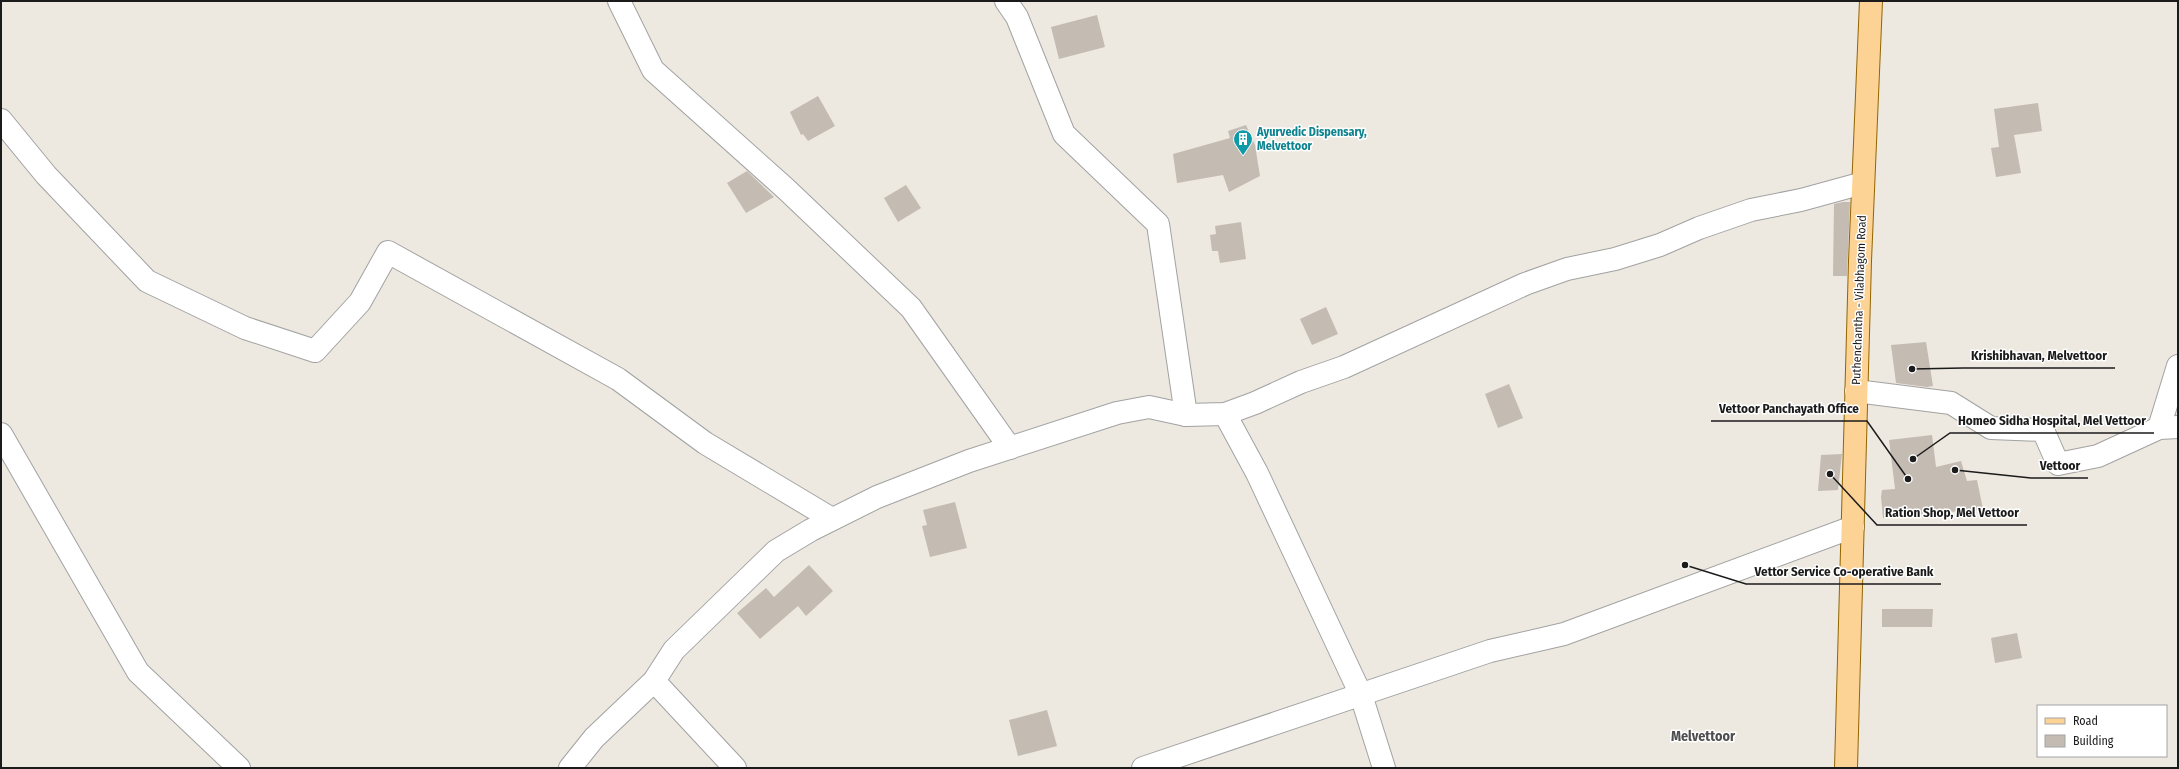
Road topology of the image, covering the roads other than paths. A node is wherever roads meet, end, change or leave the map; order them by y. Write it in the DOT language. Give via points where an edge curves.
graph roads {
  1 [pos="619,1"];
  2 [pos="1006,1"];
  3 [pos="1870,1"];
  4 [pos="1,120"];
  5 [pos="1863,183"];
  6 [pos="2178,366"];
  7 [pos="1856,391"];
  8 [pos="1186,414"];
  9 [pos="1225,414"];
  10 [pos="2168,428"];
  11 [pos="1,434"];
  12 [pos="1010,448"];
  13 [pos="832,519"];
  14 [pos="1853,527"];
  15 [pos="654,681"];
  16 [pos="1361,695"];
  17 [pos="239,768"];
  18 [pos="570,768"];
  19 [pos="735,768"];
  20 [pos="1142,768"];
  21 [pos="1384,768"];
  22 [pos="1846,768"];
  1 -- 12 [label="street" via="653,70 786,189 911,308"];
  2 -- 8 [label="street" via="1017,17 1064,134 1158,224"];
  3 -- 5 [label="main road, Puthenchantha - Vilabhagom Road"];
  4 -- 13 [label="street" via="46,175 148,281 245,328 315,351 360,302 388,252 618,379 706,443"];
  5 -- 7 [label="main road, Puthenchantha - Vilabhagom Road"];
  5 -- 9 [label="street" via="1751,210 1660,245 1525,284 1344,367"];
  6 -- 10 [label="street"];
  7 -- 10 [label="street" via="1951,403 1992,428 2043,430 2058,464 2098,456"];
  7 -- 14 [label="main road, Puthenchantha - Vilabhagom Road"];
  8 -- 9 [label="street"];
  8 -- 12 [label="street" via="1149,407 1117,413"];
  9 -- 16 [label="street" via="1256,473"];
  11 -- 17 [label="street" via="138,672"];
  12 -- 13 [label="street" via="877,497"];
  13 -- 15 [label="street" via="776,551 674,650"];
  14 -- 16 [label="street" via="1564,634 1490,651"];
  14 -- 22 [label="main road, Puthenchantha - Vilabhagom Road"];
  15 -- 18 [label="street" via="594,738"];
  15 -- 19 [label="street"];
  16 -- 20 [label="street"];
  16 -- 21 [label="street"];
}
